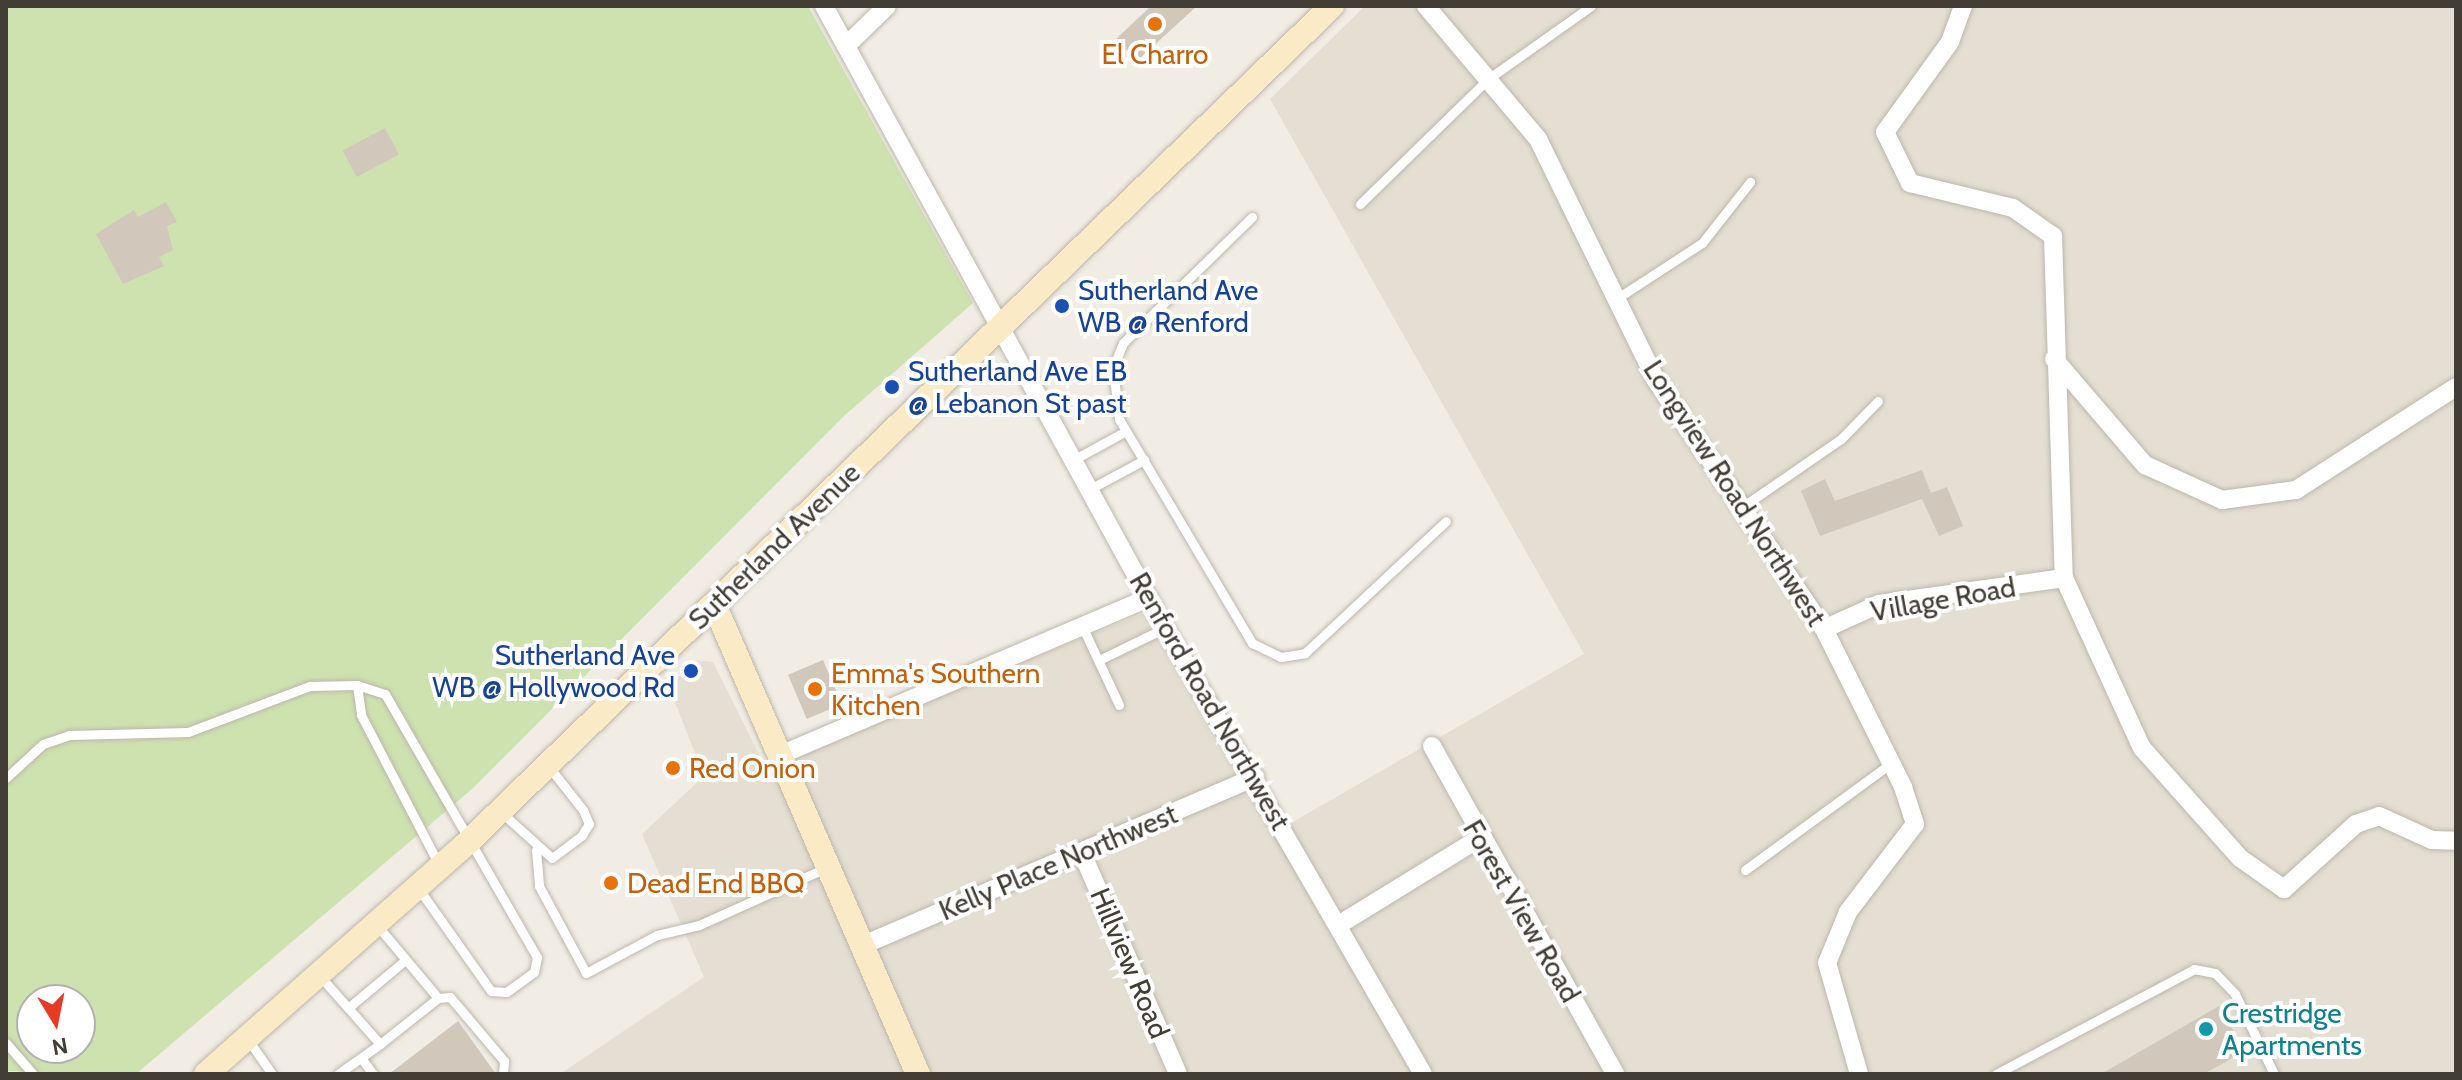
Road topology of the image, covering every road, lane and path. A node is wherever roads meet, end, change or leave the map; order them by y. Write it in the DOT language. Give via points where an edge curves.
graph roads {
  1 [pos="824,6"];
  2 [pos="887,6"];
  3 [pos="1332,6"];
  4 [pos="1426,6"];
  5 [pos="1591,6"];
  6 [pos="1963,6"];
  7 [pos="846,46"];
  8 [pos="1488,79"];
  9 [pos="1750,182"];
  10 [pos="1360,204"];
  11 [pos="1252,217"];
  12 [pos="1616,299"];
  13 [pos="1000,327"];
  14 [pos="2054,359"];
  15 [pos="2456,387"];
  16 [pos="1878,401"];
  17 [pos="1126,431"];
  18 [pos="1144,460"];
  19 [pos="1072,461"];
  20 [pos="1088,490"];
  21 [pos="1742,507"];
  22 [pos="1446,521"];
  23 [pos="2064,578"];
  24 [pos="1148,598"];
  25 [pos="714,604"];
  26 [pos="1083,628"];
  27 [pos="1165,628"];
  28 [pos="1824,629"];
  29 [pos="1099,660"];
  30 [pos="357,685"];
  31 [pos="1119,705"];
  32 [pos="1432,746"];
  33 [pos="778,756"];
  34 [pos="1891,763"];
  35 [pos="548,765"];
  36 [pos="1255,777"];
  37 [pos="6,778"];
  38 [pos="500,811"];
  39 [pos="1480,838"];
  40 [pos="2456,841"];
  41 [pos="466,844"];
  42 [pos="536,850"];
  43 [pos="1082,853"];
  44 [pos="440,868"];
  45 [pos="826,868"];
  46 [pos="1745,870"];
  47 [pos="418,887"];
  48 [pos="376,924"];
  49 [pos="1340,924"];
  50 [pos="861,946"];
  51 [pos="404,961"];
  52 [pos="319,975"];
  53 [pos="438,998"];
  54 [pos="348,1008"];
  55 [pos="247,1038"];
  56 [pos="6,1043"];
  57 [pos="380,1044"];
  58 [pos="361,1058"];
  59 [pos="33,1074"];
  60 [pos="206,1074"];
  61 [pos="272,1074"];
  62 [pos="338,1074"];
  63 [pos="373,1074"];
  64 [pos="503,1074"];
  65 [pos="918,1074"];
  66 [pos="1178,1074"];
  67 [pos="1423,1074"];
  68 [pos="1615,1074"];
  69 [pos="1859,1074"];
  70 [pos="1996,1074"];
  71 [pos="2274,1074"];
  1 -- 7 [label="street, Renford Road Northwest"];
  2 -- 7 [label="street"];
  3 -- 13 [label="street, Sutherland Avenue"];
  4 -- 8 [label="street, Longview Road Northwest"];
  5 -- 8 [label="lane"];
  6 -- 14 [label="street" via="1950,42 1885,132 1910,183 2013,208 2053,236"];
  7 -- 13 [label="street, Renford Road Northwest"];
  8 -- 10 [label="lane"];
  8 -- 12 [label="street, Longview Road Northwest" via="1538,139"];
  9 -- 12 [label="lane" via="1702,243"];
  11 -- 17 [label="lane" via="1123,343 1113,391"];
  12 -- 21 [label="street, Longview Road Northwest" via="1656,380"];
  13 -- 19 [label="street, Renford Road Northwest"];
  13 -- 25 [label="street, Sutherland Avenue"];
  14 -- 15 [label="street" via="2145,465 2222,500 2296,490"];
  14 -- 23 [label="street"];
  16 -- 21 [label="lane" via="1841,439"];
  17 -- 18 [label="lane"];
  17 -- 19 [label="lane"];
  18 -- 20 [label="lane"];
  18 -- 22 [label="lane" via="1252,643 1281,657 1305,653 1327,638"];
  19 -- 20 [label="street, Renford Road Northwest"];
  20 -- 24 [label="street, Renford Road Northwest"];
  21 -- 28 [label="street, Longview Road Northwest"];
  23 -- 28 [label="street, Village Road" via="1879,604"];
  23 -- 40 [label="street" via="2142,748 2240,858 2284,889 2356,824 2379,816 2432,840"];
  24 -- 26 [label="street"];
  24 -- 27 [label="street, Renford Road Northwest"];
  25 -- 33 [label="street"];
  25 -- 35 [label="street, Sutherland Avenue"];
  26 -- 29 [label="lane"];
  26 -- 33 [label="street"];
  27 -- 29 [label="lane"];
  27 -- 36 [label="street, Renford Road Northwest"];
  28 -- 34 [label="street, Longview Road Northwest"];
  29 -- 31 [label="lane"];
  30 -- 37 [label="lane" via="310,686 188,732 69,735 43,744"];
  30 -- 41 [label="lane" via="385,694"];
  30 -- 44 [label="lane" via="361,715"];
  32 -- 39 [label="street, Forest View Road"];
  33 -- 45 [label="street"];
  34 -- 46 [label="lane"];
  34 -- 69 [label="street, Longview Road Northwest" via="1915,824 1848,912 1827,963"];
  35 -- 38 [label="street, Sutherland Avenue"];
  35 -- 42 [label="lane" via="589,824 552,858"];
  36 -- 43 [label="street, Kelly Place Northwest"];
  36 -- 49 [label="street, Renford Road Northwest"];
  38 -- 41 [label="street, Sutherland Avenue"];
  38 -- 42 [label="lane"];
  39 -- 49 [label="street"];
  39 -- 68 [label="street, Forest View Road"];
  41 -- 44 [label="street, Sutherland Avenue"];
  41 -- 47 [label="lane" via="537,957 534,972 506,992 491,991"];
  42 -- 45 [label="lane" via="539,886 586,973 657,935 699,925"];
  43 -- 50 [label="street, Kelly Place Northwest"];
  43 -- 66 [label="street, Hillview Road"];
  44 -- 47 [label="street, Sutherland Avenue"];
  45 -- 50 [label="street"];
  47 -- 48 [label="street, Sutherland Avenue"];
  48 -- 51 [label="lane"];
  48 -- 52 [label="street, Sutherland Avenue"];
  49 -- 67 [label="street, Renford Road Northwest"];
  50 -- 65 [label="street"];
  51 -- 53 [label="lane"];
  51 -- 54 [label="lane"];
  52 -- 54 [label="lane"];
  52 -- 55 [label="street, Sutherland Avenue"];
  53 -- 57 [label="lane"];
  53 -- 64 [label="lane" via="450,997 504,1061"];
  54 -- 57 [label="lane"];
  55 -- 60 [label="street, Sutherland Avenue"];
  55 -- 61 [label="lane"];
  56 -- 59 [label="lane"];
  57 -- 58 [label="lane"];
  58 -- 62 [label="lane"];
  58 -- 63 [label="lane"];
  70 -- 71 [label="lane" via="2194,969 2215,973 2235,994"];
}
